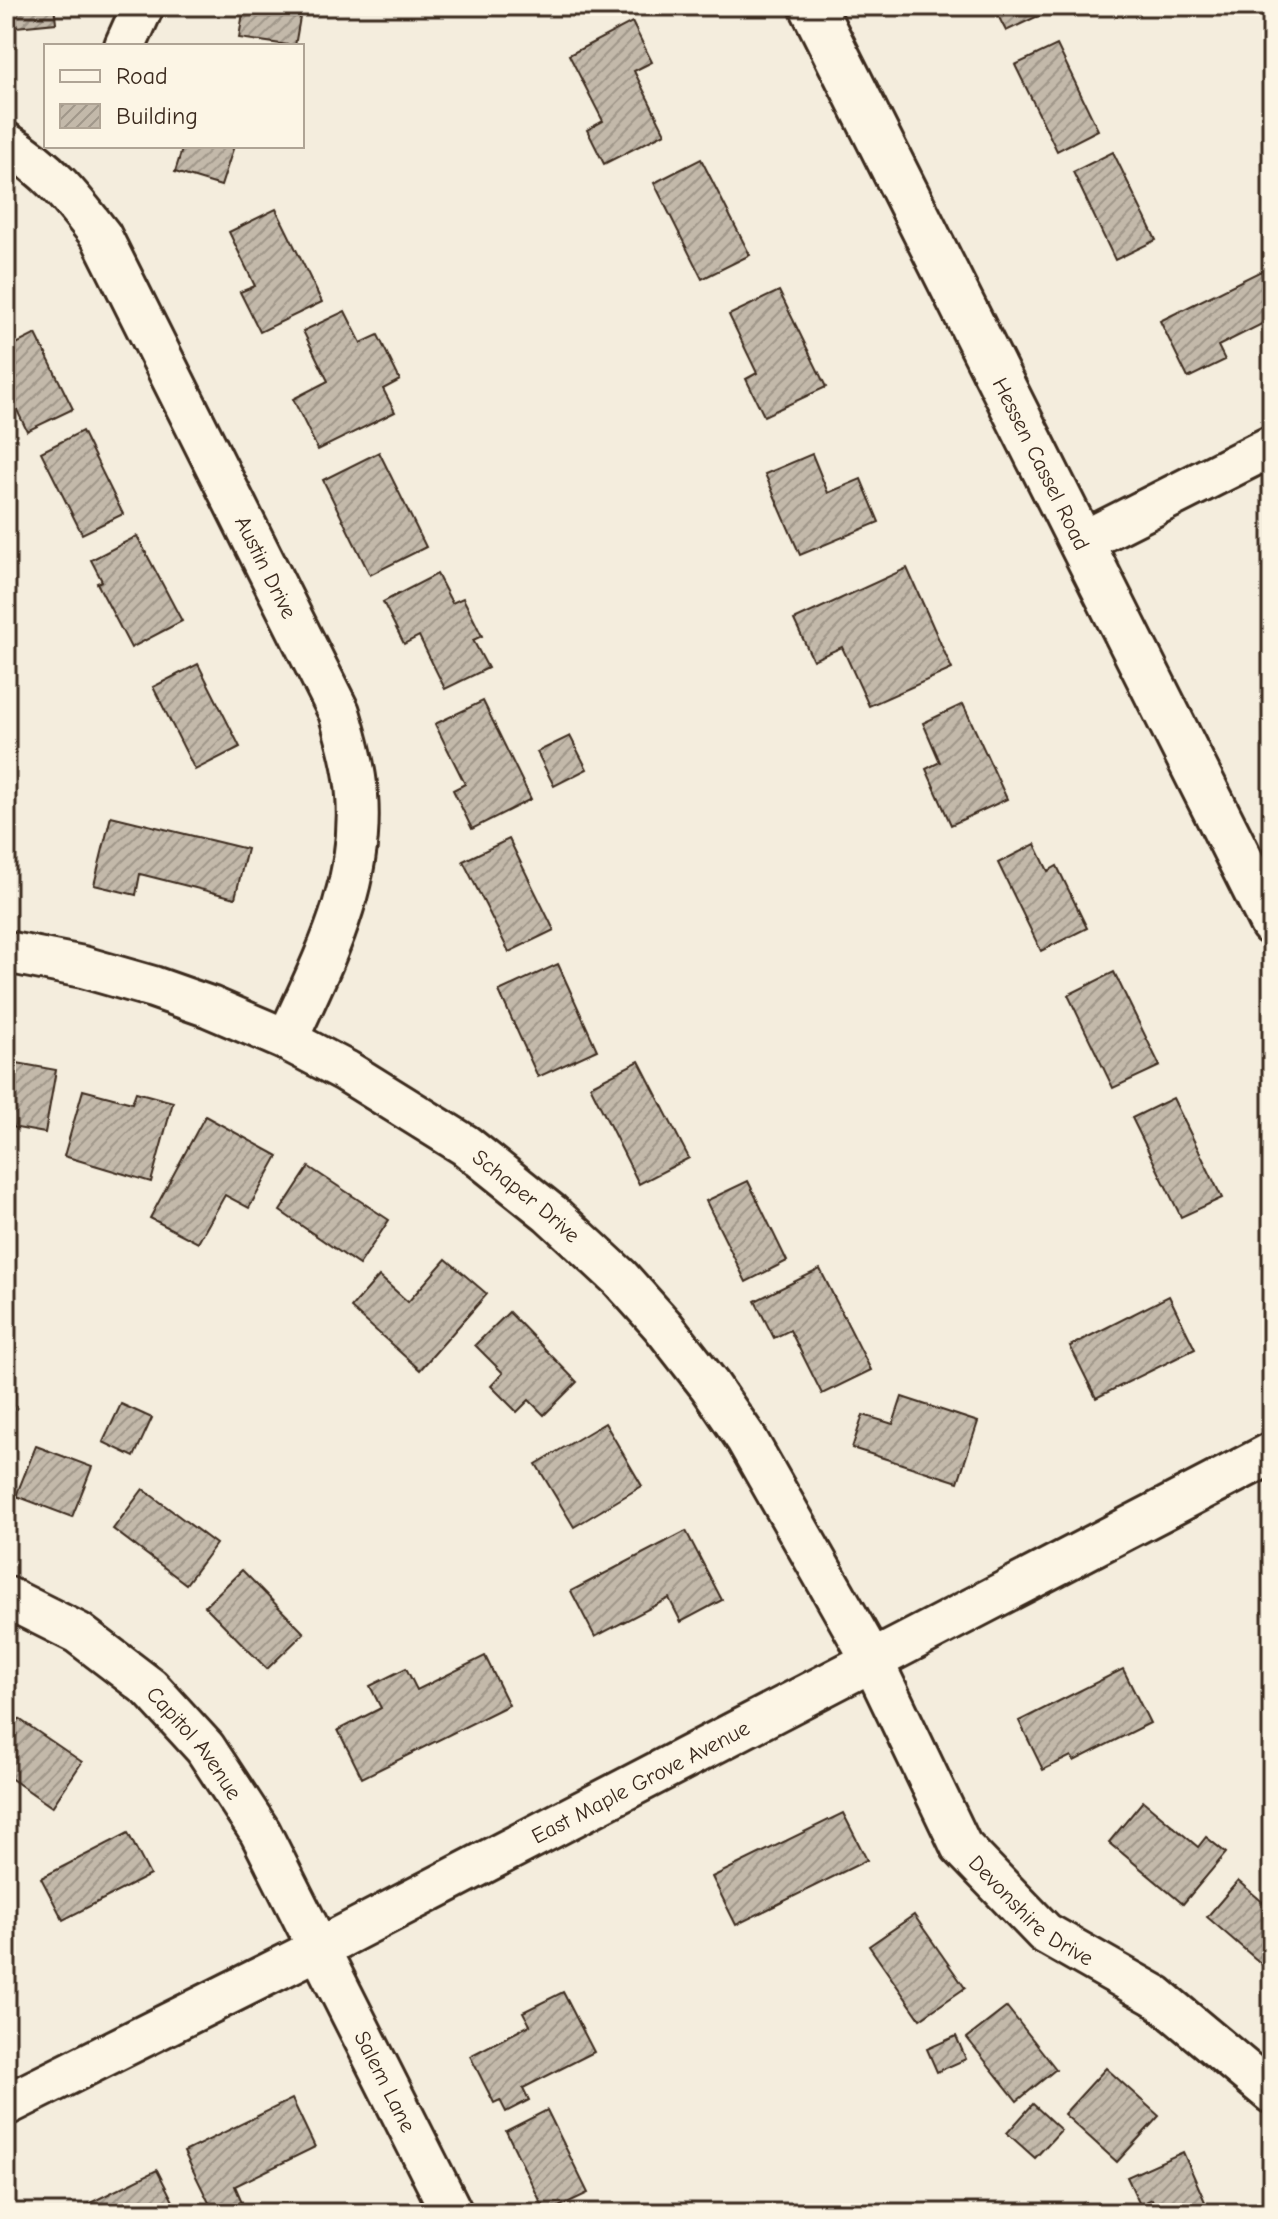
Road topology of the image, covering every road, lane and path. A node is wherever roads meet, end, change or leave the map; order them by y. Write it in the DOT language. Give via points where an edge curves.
graph roads {
  1 [pos="143,6"];
  2 [pos="812,6"];
  3 [pos="126,44"];
  4 [pos="31,150"];
  5 [pos="1272,446"];
  6 [pos="1080,543"];
  7 [pos="1272,923"];
  8 [pos="6,952"];
  9 [pos="287,1040"];
  10 [pos="1272,1453"];
  11 [pos="6,1597"];
  12 [pos="872,1660"];
  13 [pos="318,1949"];
  14 [pos="1272,2093"];
  15 [pos="6,2105"];
  16 [pos="452,2213"];
  1 -- 3 [label="street"];
  2 -- 6 [label="main road, Hessen Cassel Road"];
  4 -- 9 [label="street, Austin Drive" via="101,236 124,277 339,712 358,796 353,877 344,912"];
  5 -- 6 [label="street"];
  6 -- 7 [label="main road, Hessen Cassel Road"];
  8 -- 9 [label="street, Schaper Drive" via="153,987"];
  9 -- 12 [label="street, Schaper Drive" via="465,1145 620,1278 663,1326 747,1440"];
  10 -- 12 [label="street, East Maple Grove Avenue"];
  11 -- 13 [label="street, Capitol Avenue" via="78,1633 150,1688 205,1748 260,1832"];
  12 -- 13 [label="street, East Maple Grove Avenue"];
  12 -- 14 [label="street, Devonshire Drive" via="961,1846 1045,1933 1156,1996"];
  13 -- 15 [label="street, East Maple Grove Avenue"];
  13 -- 16 [label="street, Salem Lane"];
}
